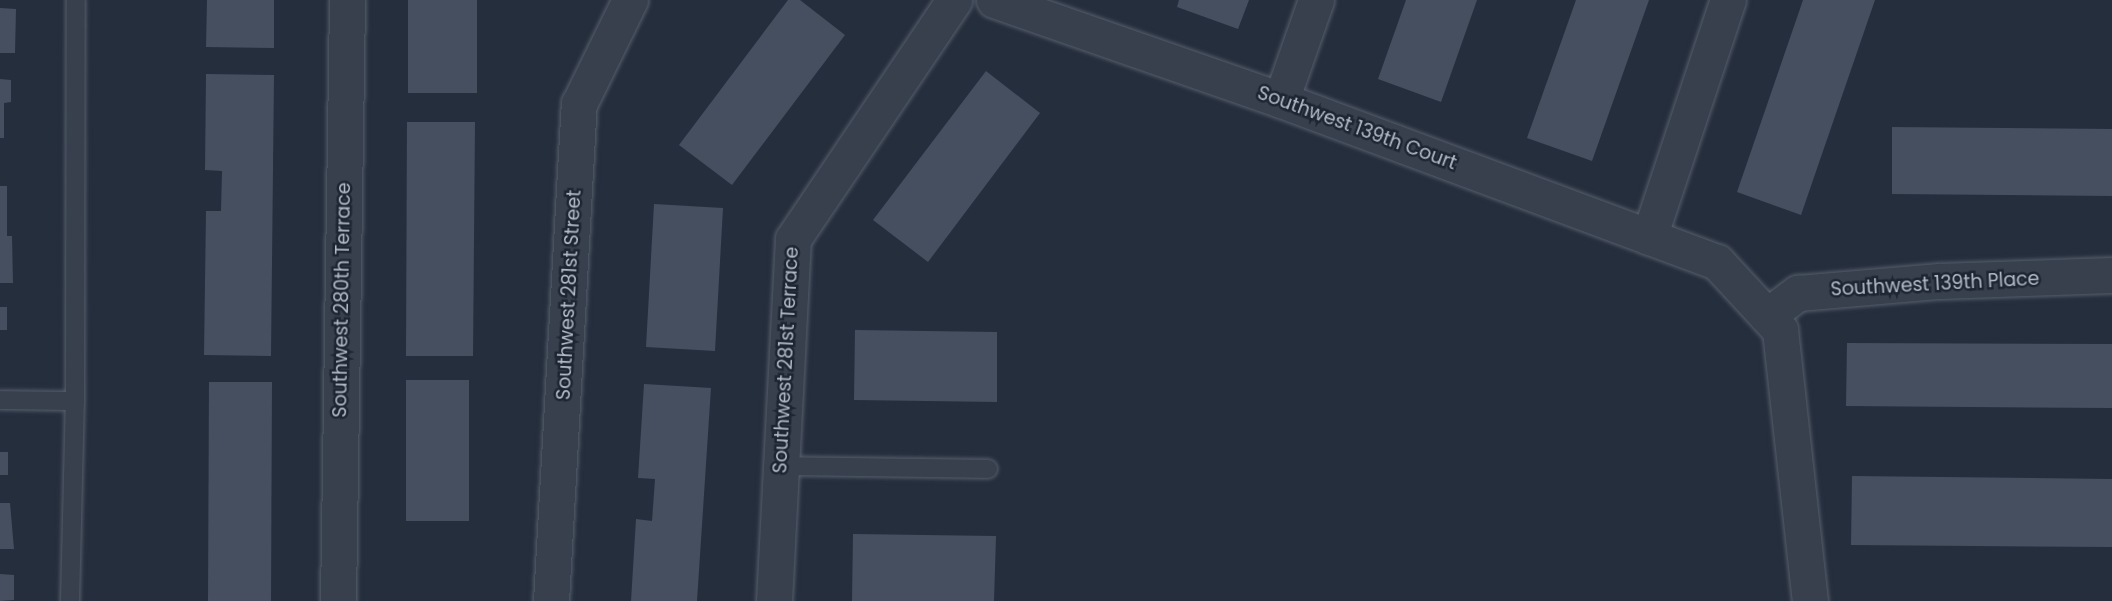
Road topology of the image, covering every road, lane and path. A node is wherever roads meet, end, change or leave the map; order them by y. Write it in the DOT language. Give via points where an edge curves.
graph roads {
  1 [pos="76,0"];
  2 [pos="347,0"];
  3 [pos="630,0"];
  4 [pos="954,0"];
  5 [pos="994,0"];
  6 [pos="1315,0"];
  7 [pos="1728,0"];
  8 [pos="1281,100"];
  9 [pos="1649,237"];
  10 [pos="2112,275"];
  11 [pos="1767,316"];
  12 [pos="0,400"];
  13 [pos="75,401"];
  14 [pos="780,466"];
  15 [pos="988,469"];
  16 [pos="70,601"];
  17 [pos="338,601"];
  18 [pos="551,601"];
  19 [pos="774,601"];
  20 [pos="1810,601"];
  1 -- 13 [label="lane"];
  2 -- 17 [label="street, Southwest 280th Terrace"];
  3 -- 18 [label="street, Southwest 281st Street" via="579,104"];
  4 -- 14 [label="street, Southwest 281st Terrace" via="793,239"];
  5 -- 8 [label="street, Southwest 139th Court"];
  6 -- 8 [label="street"];
  7 -- 9 [label="street"];
  8 -- 9 [label="street, Southwest 139th Court"];
  9 -- 11 [label="street, Southwest 139th Court" via="1717,262"];
  10 -- 11 [label="street, Southwest 139th Place" via="1939,281 1798,293"];
  11 -- 20 [label="street" via="1780,330"];
  12 -- 13 [label="lane"];
  13 -- 16 [label="lane"];
  14 -- 15 [label="lane"];
  14 -- 19 [label="street, Southwest 281st Terrace"];
}
